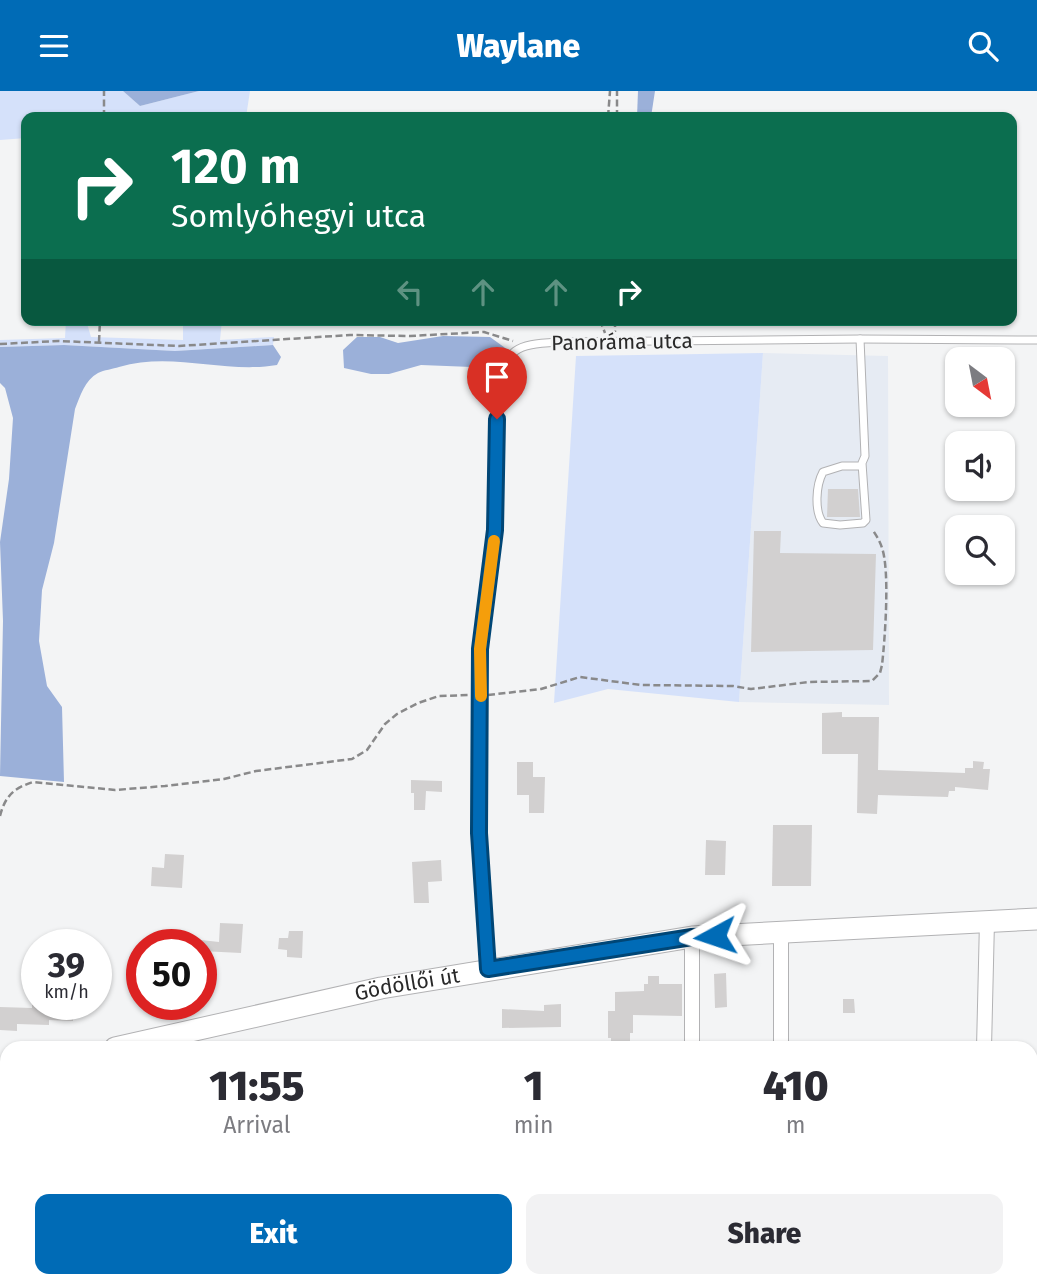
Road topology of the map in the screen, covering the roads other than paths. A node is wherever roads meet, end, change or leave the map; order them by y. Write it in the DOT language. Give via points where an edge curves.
graph roads {
  1 [pos="860,339"];
  2 [pos="1037,340"];
  3 [pos="862,467"];
  4 [pos="1037,919"];
  5 [pos="987,921"];
  6 [pos="781,933"];
  7 [pos="692,937"];
  8 [pos="488,969"];
  9 [pos="146,1041"];
  10 [pos="692,1041"];
  11 [pos="781,1041"];
  12 [pos="984,1041"];
  1 -- 2 [label="lane, Panoráma utca"];
  1 -- 3 [label="lane"];
  1 -- 8 [label="lane, Panoráma utca" via="557,342 523,345 507,362 498,391 495,530 480,649 479,833"];
  3 -- 3 [label="lane" via="864,521 822,523 818,517 823,473 842,466"];
  4 -- 5 [label="main road, Gödöllői út"];
  5 -- 6 [label="main road, Gödöllői út"];
  5 -- 12 [label="street"];
  6 -- 7 [label="main road, Gödöllői út"];
  6 -- 11 [label="street"];
  7 -- 8 [label="main road, Gödöllői út"];
  7 -- 10 [label="street"];
  8 -- 9 [label="main road, Gödöllői út"];
}
